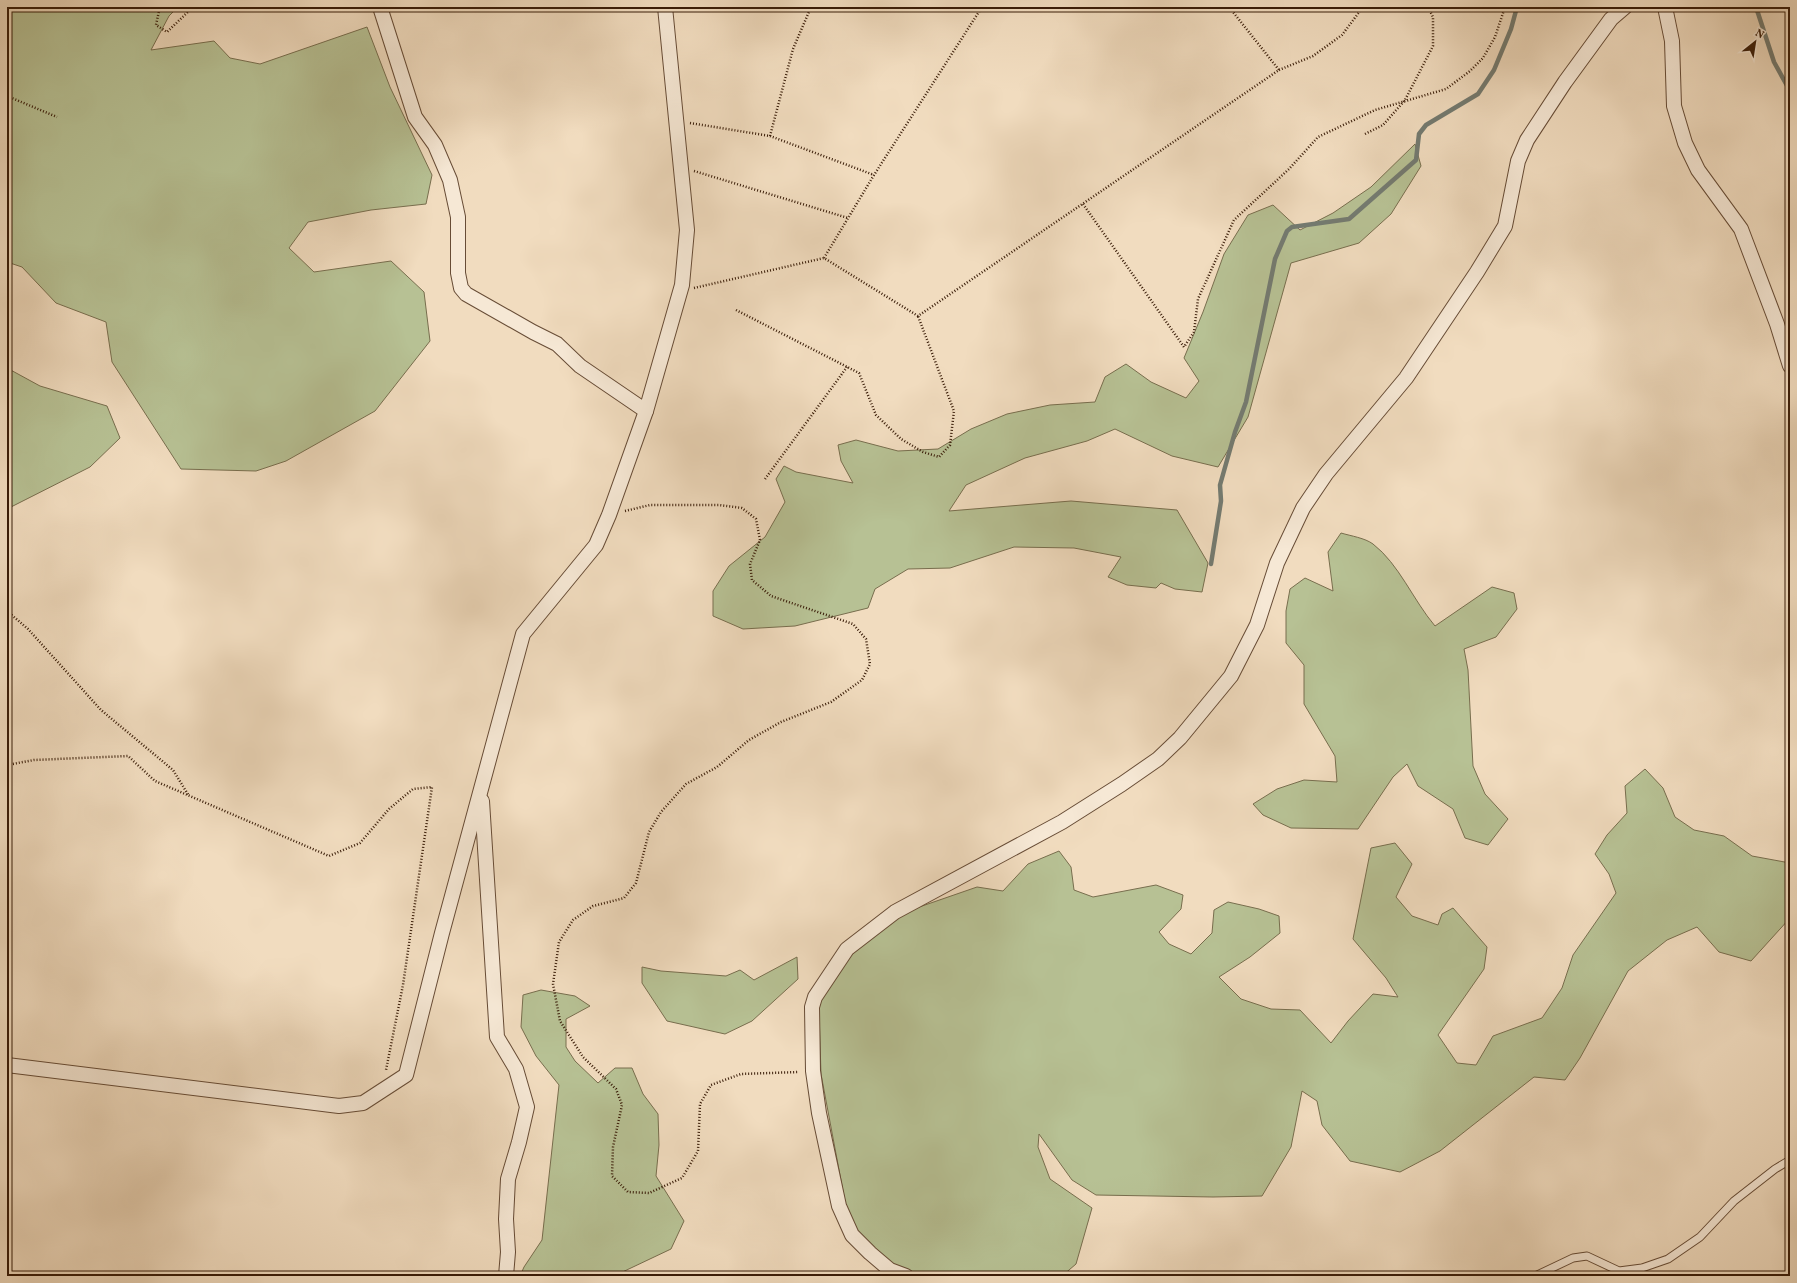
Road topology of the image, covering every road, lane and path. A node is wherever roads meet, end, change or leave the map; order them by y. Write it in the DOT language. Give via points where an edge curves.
graph roads {
  1 [pos="13,7"];
  2 [pos="156,7"];
  3 [pos="193,7"];
  4 [pos="380,7"];
  5 [pos="665,7"];
  6 [pos="811,7"];
  7 [pos="982,7"];
  8 [pos="1229,7"];
  9 [pos="1363,7"];
  10 [pos="1428,7"];
  11 [pos="1505,7"];
  12 [pos="1625,7"];
  13 [pos="1665,7"];
  14 [pos="7,16"];
  15 [pos="1279,70"];
  16 [pos="7,96"];
  17 [pos="1405,100"];
  18 [pos="57,117"];
  19 [pos="677,121"];
  20 [pos="1365,134"];
  21 [pos="770,136"];
  22 [pos="682,169"];
  23 [pos="874,175"];
  24 [pos="1083,204"];
  25 [pos="848,218"];
  26 [pos="824,258"];
  27 [pos="680,291"];
  28 [pos="736,310"];
  29 [pos="918,316"];
  30 [pos="1790,366"];
  31 [pos="847,367"];
  32 [pos="646,411"];
  33 [pos="765,479"];
  34 [pos="609,515"];
  35 [pos="7,611"];
  36 [pos="7,765"];
  37 [pos="481,788"];
  38 [pos="190,796"];
  39 [pos="7,1065"];
  40 [pos="813,1071"];
  41 [pos="383,1090"];
  42 [pos="1790,1160"];
  43 [pos="506,1276"];
  44 [pos="906,1276"];
  45 [pos="1536,1276"];
  1 -- 14 [label="path"];
  2 -- 3 [label="path" via="159,11 156,25 167,32"];
  4 -- 32 [label="street" via="415,117 435,146 450,180 458,217 458,274 461,288 466,294 557,344 580,366"];
  5 -- 19 [label="street"];
  6 -- 21 [label="path" via="793,49"];
  7 -- 23 [label="path"];
  8 -- 15 [label="path"];
  9 -- 15 [label="path" via="1342,35 1313,56"];
  10 -- 17 [label="path" via="1433,17 1434,46"];
  11 -- 17 [label="path" via="1495,37 1483,58 1470,71 1446,89"];
  12 -- 40 [label="street" via="1607,26 1565,82 1527,140 1518,161 1505,226 1477,272 1406,378 1326,474 1303,508 1277,563 1257,625 1230,676 1180,738 1158,759 1062,822 895,912 847,949 815,997 812,1007"];
  13 -- 30 [label="street" via="1672,41 1674,106 1685,143 1698,170 1741,229"];
  15 -- 24 [label="path"];
  16 -- 18 [label="path"];
  17 -- 20 [label="path" via="1383,125"];
  17 -- 24 [label="path" via="1375,110 1318,137 1289,169 1234,220 1198,299 1194,332 1184,347"];
  19 -- 21 [label="path"];
  19 -- 22 [label="street"];
  21 -- 23 [label="path"];
  22 -- 25 [label="path"];
  22 -- 27 [label="street" via="687,230"];
  23 -- 25 [label="path"];
  24 -- 29 [label="path"];
  25 -- 26 [label="path"];
  26 -- 27 [label="path"];
  26 -- 29 [label="path"];
  27 -- 32 [label="street"];
  28 -- 31 [label="path"];
  29 -- 31 [label="path" via="954,411 950,445 939,457 923,452 901,439 876,415 859,373"];
  31 -- 33 [label="path"];
  32 -- 34 [label="street"];
  34 -- 37 [label="street" via="596,545 523,634"];
  34 -- 40 [label="path" via="650,505 742,508 756,519 760,540 750,564 752,580 771,596 853,624 866,639 870,664 862,680 831,702 781,722 749,740 717,767 686,784 661,812 649,832 636,883 624,898 593,906 573,920 559,942 553,984 560,1021 583,1057 616,1089 622,1105 613,1146 612,1176 628,1192 650,1193 682,1178 698,1151 700,1104 711,1085 741,1074"];
  35 -- 38 [label="path" via="28,630 100,710 173,770"];
  36 -- 38 [label="path" via="34,760 128,756 155,781"];
  37 -- 41 [label="street" via="406,1075"];
  37 -- 43 [label="street" via="497,1037 516,1069 527,1107 508,1179"];
  38 -- 41 [label="path" via="328,856 360,844 389,809 413,789 432,787 403,985"];
  39 -- 41 [label="street" via="340,1106 363,1103"];
  40 -- 44 [label="street" via="819,1114 839,1206 852,1235 890,1270"];
  42 -- 45 [label="lane" via="1734,1201 1700,1237 1668,1259 1642,1268 1619,1271 1587,1256 1573,1258"];
}
